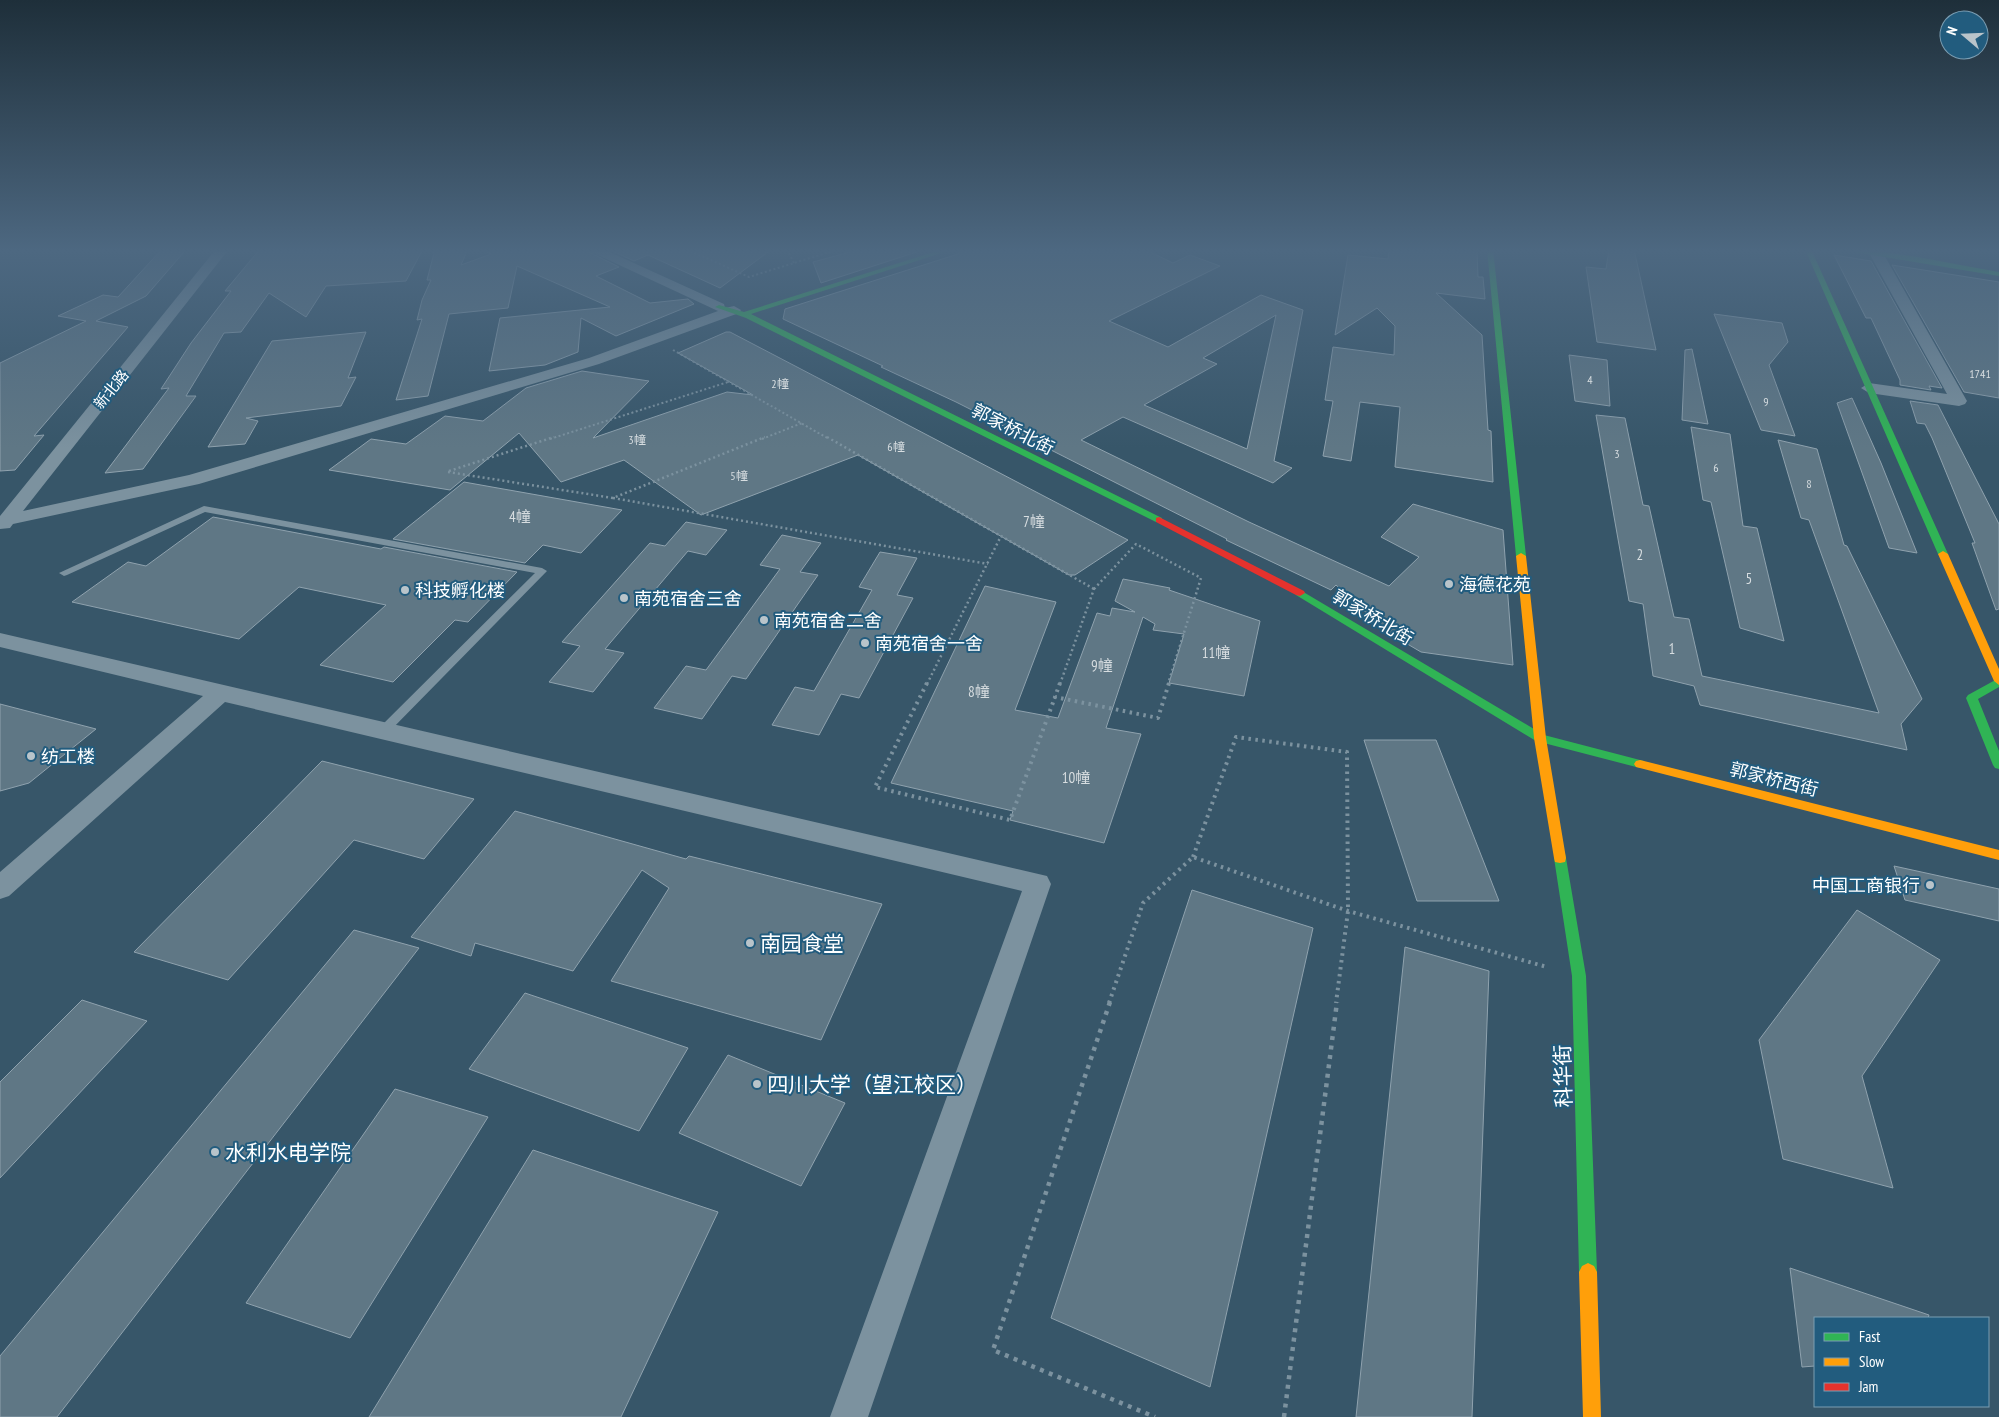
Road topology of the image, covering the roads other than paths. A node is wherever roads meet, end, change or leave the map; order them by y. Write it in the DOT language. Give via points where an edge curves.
graph roads {
  1 [pos="169,315"];
  2 [pos="719,315"];
  3 [pos="743,315"];
  4 [pos="1497,315"];
  5 [pos="1837,315"];
  6 [pos="1911,315"];
  7 [pos="1869,388"];
  8 [pos="3,524"];
  9 [pos="64,573"];
  10 [pos="0,640"];
  11 [pos="1999,682"];
  12 [pos="220,693"];
  13 [pos="383,731"];
  14 [pos="1540,738"];
  15 [pos="1999,765"];
  16 [pos="1999,855"];
  17 [pos="0,888"];
  18 [pos="849,1417"];
  19 [pos="1592,1417"];
  1 -- 8 [label="street, 新北路"];
  2 -- 8 [label="street" via="594,361 193,480"];
  3 -- 14 [label="street, 郭家桥北街" via="1282,582"];
  4 -- 14 [label="street"];
  5 -- 7 [label="street"];
  6 -- 7 [label="street" via="1959,401"];
  7 -- 11 [label="street"];
  9 -- 13 [label="lane" via="204,508 542,571"];
  10 -- 12 [label="street"];
  11 -- 15 [label="street" via="1972,698"];
  12 -- 13 [label="street"];
  12 -- 17 [label="street"];
  13 -- 18 [label="street" via="1038,884"];
  14 -- 16 [label="street, 郭家桥西街"];
  14 -- 19 [label="street, 科华街" via="1579,976"];
}
